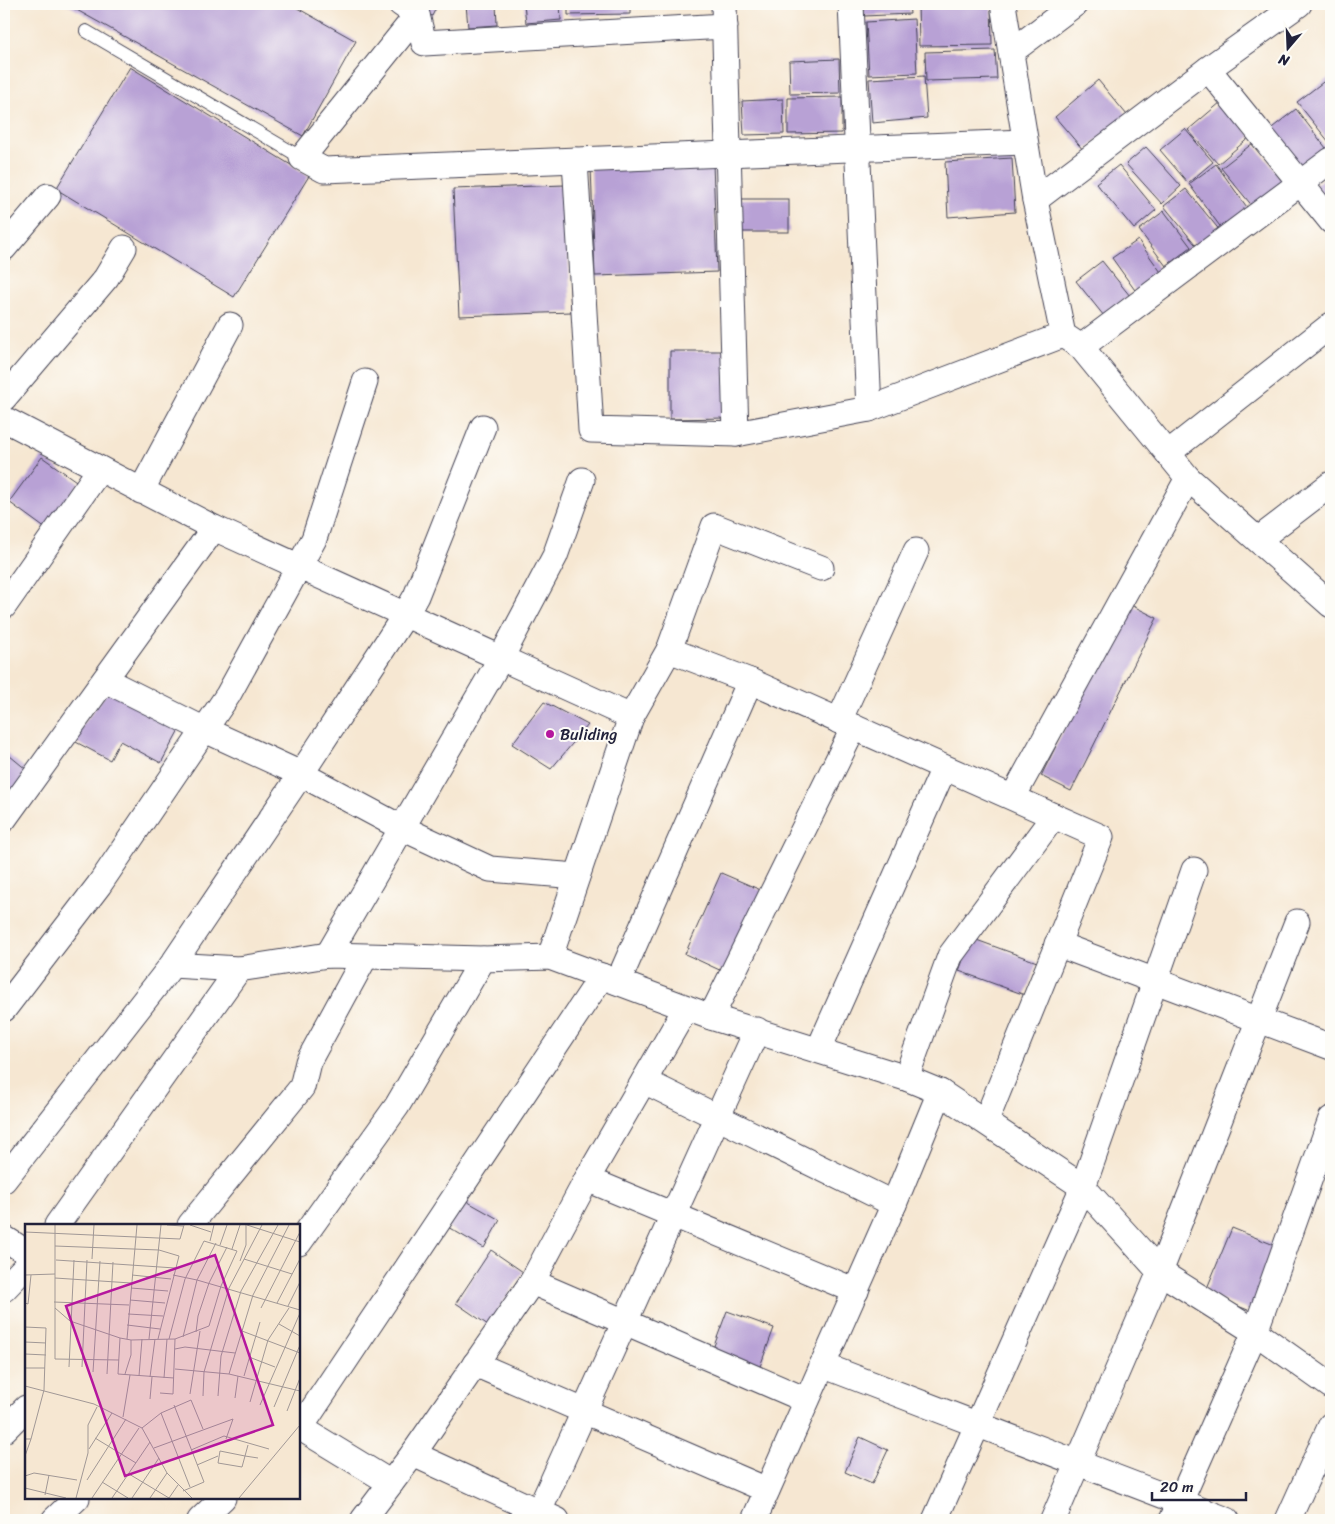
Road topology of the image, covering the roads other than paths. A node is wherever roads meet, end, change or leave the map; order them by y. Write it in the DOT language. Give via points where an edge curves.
graph roads {
  1 [pos="851,4"];
  2 [pos="1003,4"];
  3 [pos="1075,4"];
  4 [pos="1296,5"];
  5 [pos="409,9"];
  6 [pos="724,15"];
  7 [pos="86,31"];
  8 [pos="1011,52"];
  9 [pos="1208,69"];
  10 [pos="1025,142"];
  11 [pos="858,149"];
  12 [pos="730,154"];
  13 [pos="302,158"];
  14 [pos="575,160"];
  15 [pos="1331,160"];
  16 [pos="1301,183"];
  17 [pos="48,196"];
  18 [pos="1036,200"];
  19 [pos="1331,220"];
  20 [pos="4,248"];
  21 [pos="124,248"];
  22 [pos="230,325"];
  23 [pos="1331,325"];
  24 [pos="1072,341"];
  25 [pos="365,382"];
  26 [pos="4,398"];
  27 [pos="869,410"];
  28 [pos="4,419"];
  29 [pos="483,427"];
  30 [pos="736,434"];
  31 [pos="1168,453"];
  32 [pos="100,469"];
  33 [pos="1188,478"];
  34 [pos="582,480"];
  35 [pos="1331,484"];
  36 [pos="141,491"];
  37 [pos="214,528"];
  38 [pos="1258,539"];
  39 [pos="916,550"];
  40 [pos="299,567"];
  41 [pos="821,568"];
  42 [pos="1331,605"];
  43 [pos="4,606"];
  44 [pos="405,615"];
  45 [pos="669,650"];
  46 [pos="501,658"];
  47 [pos="105,680"];
  48 [pos="750,681"];
  49 [pos="631,717"];
  50 [pos="846,724"];
  51 [pos="205,730"];
  52 [pos="944,768"];
  53 [pos="302,774"];
  54 [pos="1013,797"];
  55 [pos="1054,816"];
  56 [pos="4,819"];
  57 [pos="402,828"];
  58 [pos="1194,870"];
  59 [pos="577,876"];
  60 [pos="1297,922"];
  61 [pos="1057,944"];
  62 [pos="328,955"];
  63 [pos="550,957"];
  64 [pos="365,958"];
  65 [pos="483,959"];
  66 [pos="172,965"];
  67 [pos="239,969"];
  68 [pos="610,979"];
  69 [pos="1155,981"];
  70 [pos="686,1008"];
  71 [pos="4,1009"];
  72 [pos="711,1017"];
  73 [pos="1259,1020"];
  74 [pos="757,1030"];
  75 [pos="1331,1047"];
  76 [pos="819,1050"];
  77 [pos="906,1078"];
  78 [pos="644,1081"];
  79 [pos="940,1092"];
  80 [pos="717,1117"];
  81 [pos="1331,1119"];
  82 [pos="986,1121"];
  83 [pos="587,1179"];
  84 [pos="4,1180"];
  85 [pos="1083,1187"];
  86 [pos="894,1204"];
  87 [pos="673,1215"];
  88 [pos="58,1224"];
  89 [pos="191,1224"];
  90 [pos="4,1238"];
  91 [pos="300,1242"];
  92 [pos="25,1251"];
  93 [pos="25,1267"];
  94 [pos="1160,1272"];
  95 [pos="532,1282"];
  96 [pos="4,1289"];
  97 [pos="856,1291"];
  98 [pos="624,1322"];
  99 [pos="1255,1332"];
  100 [pos="475,1364"];
  101 [pos="822,1365"];
  102 [pos="1331,1386"];
  103 [pos="806,1400"];
  104 [pos="25,1409"];
  105 [pos="584,1411"];
  106 [pos="300,1425"];
  107 [pos="979,1425"];
  108 [pos="1331,1425"];
  109 [pos="300,1427"];
  110 [pos="4,1430"];
  111 [pos="413,1454"];
  112 [pos="1078,1463"];
  113 [pos="391,1483"];
  114 [pos="767,1490"];
  115 [pos="76,1499"];
  116 [pos="223,1499"];
  117 [pos="1176,1511"];
  118 [pos="543,1517"];
  119 [pos="54,1520"];
  120 [pos="200,1520"];
  121 [pos="364,1520"];
  122 [pos="754,1520"];
  123 [pos="935,1520"];
  124 [pos="1053,1520"];
  125 [pos="1226,1520"];
  126 [pos="1288,1520"];
  1 -- 11 [label="street"];
  2 -- 8 [label="street"];
  3 -- 8 [label="street"];
  4 -- 9 [label="street"];
  5 -- 6 [label="street" via="424,43"];
  5 -- 13 [label="street"];
  6 -- 12 [label="street"];
  7 -- 13 [label="lane"];
  8 -- 10 [label="street"];
  9 -- 16 [label="street"];
  9 -- 18 [label="street"];
  10 -- 11 [label="street"];
  10 -- 18 [label="street"];
  11 -- 12 [label="street"];
  11 -- 27 [label="street"];
  12 -- 14 [label="street"];
  12 -- 30 [label="street"];
  13 -- 14 [label="street" via="324,170"];
  14 -- 30 [label="street" via="591,430"];
  15 -- 16 [label="street"];
  16 -- 19 [label="street"];
  16 -- 24 [label="street"];
  17 -- 20 [label="street"];
  18 -- 24 [label="street"];
  21 -- 26 [label="street" via="106,278"];
  22 -- 36 [label="street"];
  23 -- 31 [label="street"];
  24 -- 27 [label="street"];
  24 -- 31 [label="street"];
  25 -- 40 [label="street" via="314,539"];
  27 -- 30 [label="street"];
  28 -- 32 [label="street"];
  29 -- 44 [label="street" via="416,596"];
  31 -- 33 [label="street"];
  32 -- 36 [label="street"];
  32 -- 43 [label="street"];
  33 -- 38 [label="street"];
  33 -- 54 [label="street"];
  34 -- 46 [label="street" via="555,556"];
  35 -- 38 [label="street"];
  36 -- 37 [label="street"];
  37 -- 40 [label="street"];
  37 -- 47 [label="street"];
  38 -- 42 [label="street"];
  39 -- 50 [label="street"];
  40 -- 44 [label="street"];
  40 -- 51 [label="street"];
  41 -- 45 [label="street" via="714,526"];
  44 -- 46 [label="street"];
  44 -- 53 [label="street"];
  45 -- 48 [label="street"];
  45 -- 49 [label="street"];
  46 -- 49 [label="street"];
  46 -- 57 [label="street"];
  47 -- 51 [label="street"];
  47 -- 56 [label="street"];
  48 -- 50 [label="street"];
  48 -- 68 [label="street"];
  49 -- 59 [label="street"];
  50 -- 52 [label="street"];
  50 -- 72 [label="street"];
  51 -- 53 [label="street"];
  51 -- 71 [label="street" via="99,885"];
  52 -- 54 [label="street"];
  52 -- 76 [label="street"];
  53 -- 57 [label="street"];
  53 -- 66 [label="street"];
  54 -- 55 [label="street"];
  55 -- 61 [label="street" via="1101,837"];
  55 -- 77 [label="street" via="950,956"];
  57 -- 59 [label="street" via="490,869"];
  57 -- 62 [label="street"];
  58 -- 69 [label="street"];
  59 -- 63 [label="street"];
  60 -- 73 [label="street"];
  61 -- 69 [label="street"];
  61 -- 82 [label="street"];
  62 -- 64 [label="street"];
  62 -- 67 [label="street"];
  63 -- 65 [label="street"];
  63 -- 68 [label="street"];
  64 -- 65 [label="street"];
  64 -- 89 [label="street" via="308,1062 302,1087"];
  65 -- 91 [label="street" via="397,1106"];
  66 -- 67 [label="street"];
  66 -- 84 [label="street"];
  67 -- 88 [label="street"];
  68 -- 70 [label="street"];
  68 -- 106 [label="street"];
  69 -- 73 [label="street"];
  69 -- 85 [label="street"];
  70 -- 72 [label="street"];
  70 -- 78 [label="street"];
  72 -- 74 [label="street"];
  73 -- 75 [label="street"];
  73 -- 94 [label="street"];
  74 -- 76 [label="street"];
  74 -- 80 [label="street"];
  76 -- 77 [label="street"];
  77 -- 79 [label="street"];
  78 -- 80 [label="street"];
  78 -- 83 [label="street"];
  79 -- 82 [label="street"];
  79 -- 86 [label="street"];
  80 -- 86 [label="street"];
  80 -- 87 [label="street"];
  81 -- 99 [label="street"];
  82 -- 85 [label="street"];
  83 -- 87 [label="street"];
  83 -- 95 [label="street"];
  85 -- 94 [label="street"];
  85 -- 107 [label="street"];
  86 -- 97 [label="street"];
  87 -- 97 [label="street"];
  87 -- 98 [label="street"];
  90 -- 92 [label="street"];
  93 -- 96 [label="street"];
  94 -- 99 [label="street"];
  94 -- 112 [label="street"];
  95 -- 98 [label="street"];
  95 -- 100 [label="street"];
  97 -- 101 [label="street"];
  98 -- 103 [label="street"];
  98 -- 105 [label="street"];
  99 -- 102 [label="street"];
  99 -- 117 [label="street"];
  100 -- 105 [label="street"];
  100 -- 111 [label="street"];
  101 -- 103 [label="street"];
  101 -- 107 [label="street"];
  103 -- 114 [label="street"];
  104 -- 110 [label="street"];
  105 -- 114 [label="street"];
  105 -- 118 [label="street"];
  107 -- 112 [label="street"];
  107 -- 123 [label="street"];
  108 -- 126 [label="street"];
  109 -- 113 [label="street"];
  111 -- 113 [label="street"];
  111 -- 118 [label="street"];
  112 -- 117 [label="street"];
  112 -- 124 [label="street"];
  113 -- 121 [label="street"];
  114 -- 122 [label="street"];
  115 -- 119 [label="street"];
  116 -- 120 [label="street"];
  117 -- 125 [label="street"];
}
